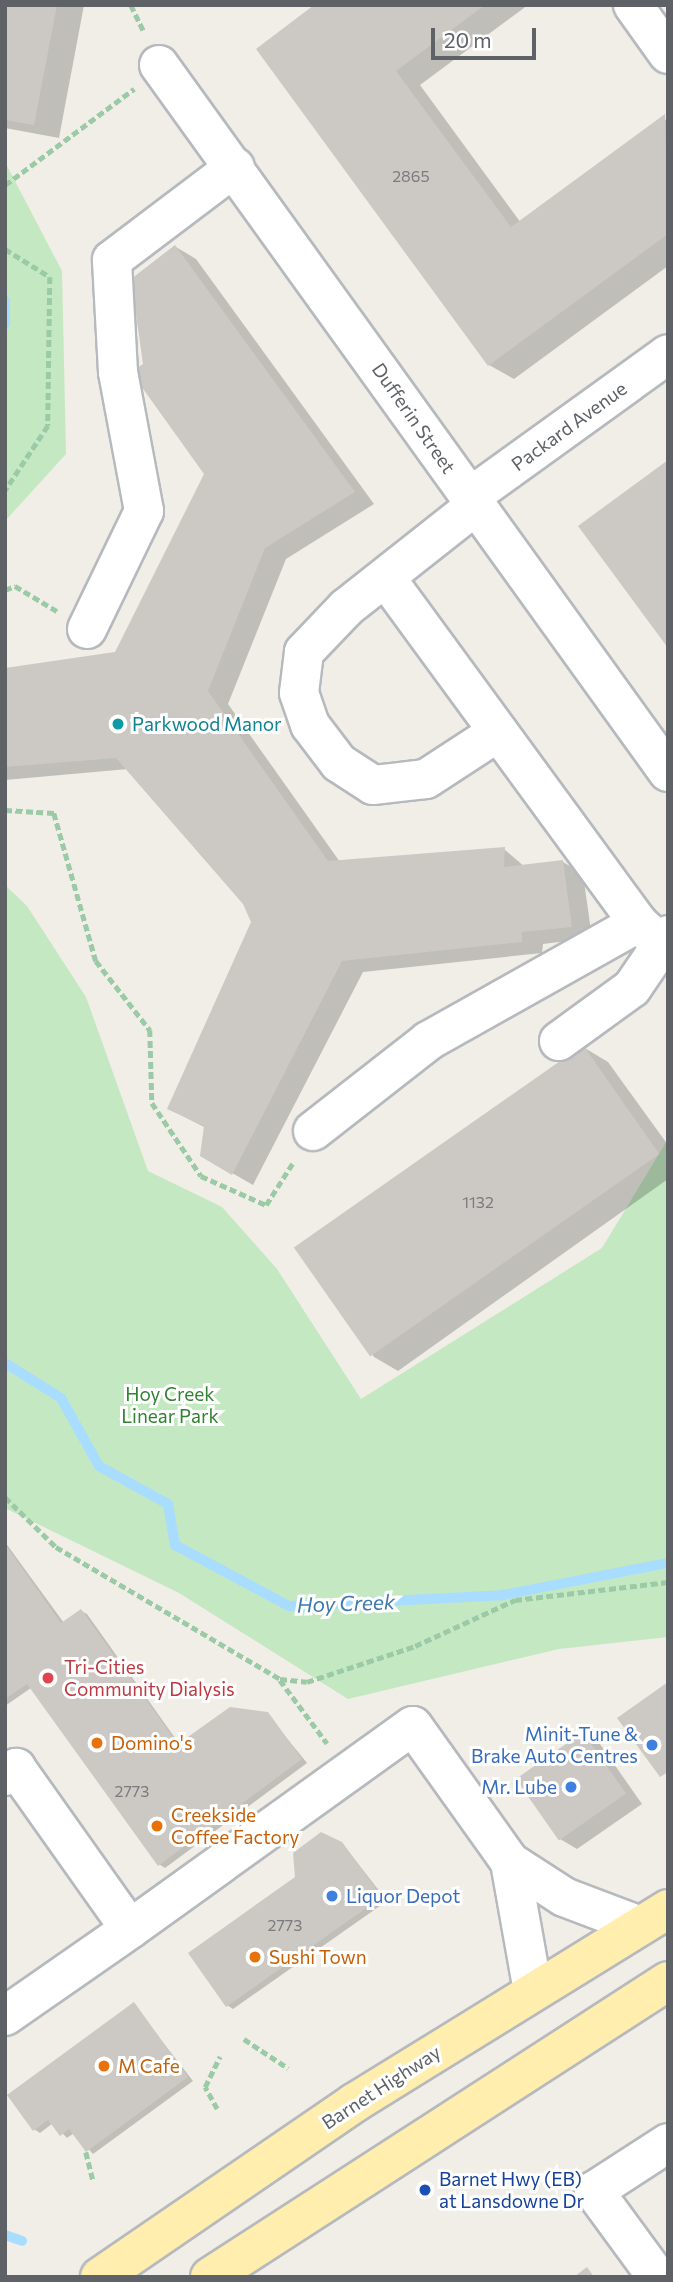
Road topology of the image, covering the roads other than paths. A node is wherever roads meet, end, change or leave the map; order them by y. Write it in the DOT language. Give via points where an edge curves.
graph roads {
  1 [pos="633,5"];
  2 [pos="668,54"];
  3 [pos="159,65"];
  4 [pos="235,167"];
  5 [pos="668,354"];
  6 [pos="473,501"];
  7 [pos="388,581"];
  8 [pos="87,629"];
  9 [pos="498,732"];
  10 [pos="668,772"];
  11 [pos="655,933"];
  12 [pos="559,1041"];
  13 [pos="313,1131"];
  14 [pos="5,1776"];
  15 [pos="510,1862"];
  16 [pos="653,1917"];
  17 [pos="130,1929"];
  18 [pos="666,1987"];
  19 [pos="533,1991"];
  20 [pos="5,2016"];
  21 [pos="668,2143"];
  22 [pos="100,2277"];
  23 [pos="210,2277"];
  24 [pos="657,2277"];
  1 -- 2 [label="street"];
  3 -- 4 [label="street, Dufferin Street"];
  4 -- 6 [label="street, Dufferin Street"];
  4 -- 8 [label="street" via="112,260 118,372 144,511"];
  5 -- 6 [label="street, Packard Avenue"];
  6 -- 7 [label="street, Packard Avenue"];
  6 -- 10 [label="street, Dufferin Street"];
  7 -- 9 [label="street"];
  7 -- 9 [label="street, Packard Avenue" via="346,608 304,652 299,693 310,725 338,763 373,785 426,779"];
  9 -- 11 [label="street"];
  11 -- 12 [label="street" via="632,988"];
  11 -- 13 [label="street" via="428,1041"];
  14 -- 17 [label="street" via="16,1768"];
  15 -- 16 [label="street" via="564,1897"];
  15 -- 17 [label="street" via="412,1727"];
  15 -- 19 [label="street"];
  16 -- 19 [label="main road, Barnet Highway"];
  17 -- 20 [label="street"];
  18 -- 23 [label="main road"];
  19 -- 22 [label="main road, Barnet Highway" via="354,2103"];
  21 -- 24 [label="street" via="594,2191"];
}
